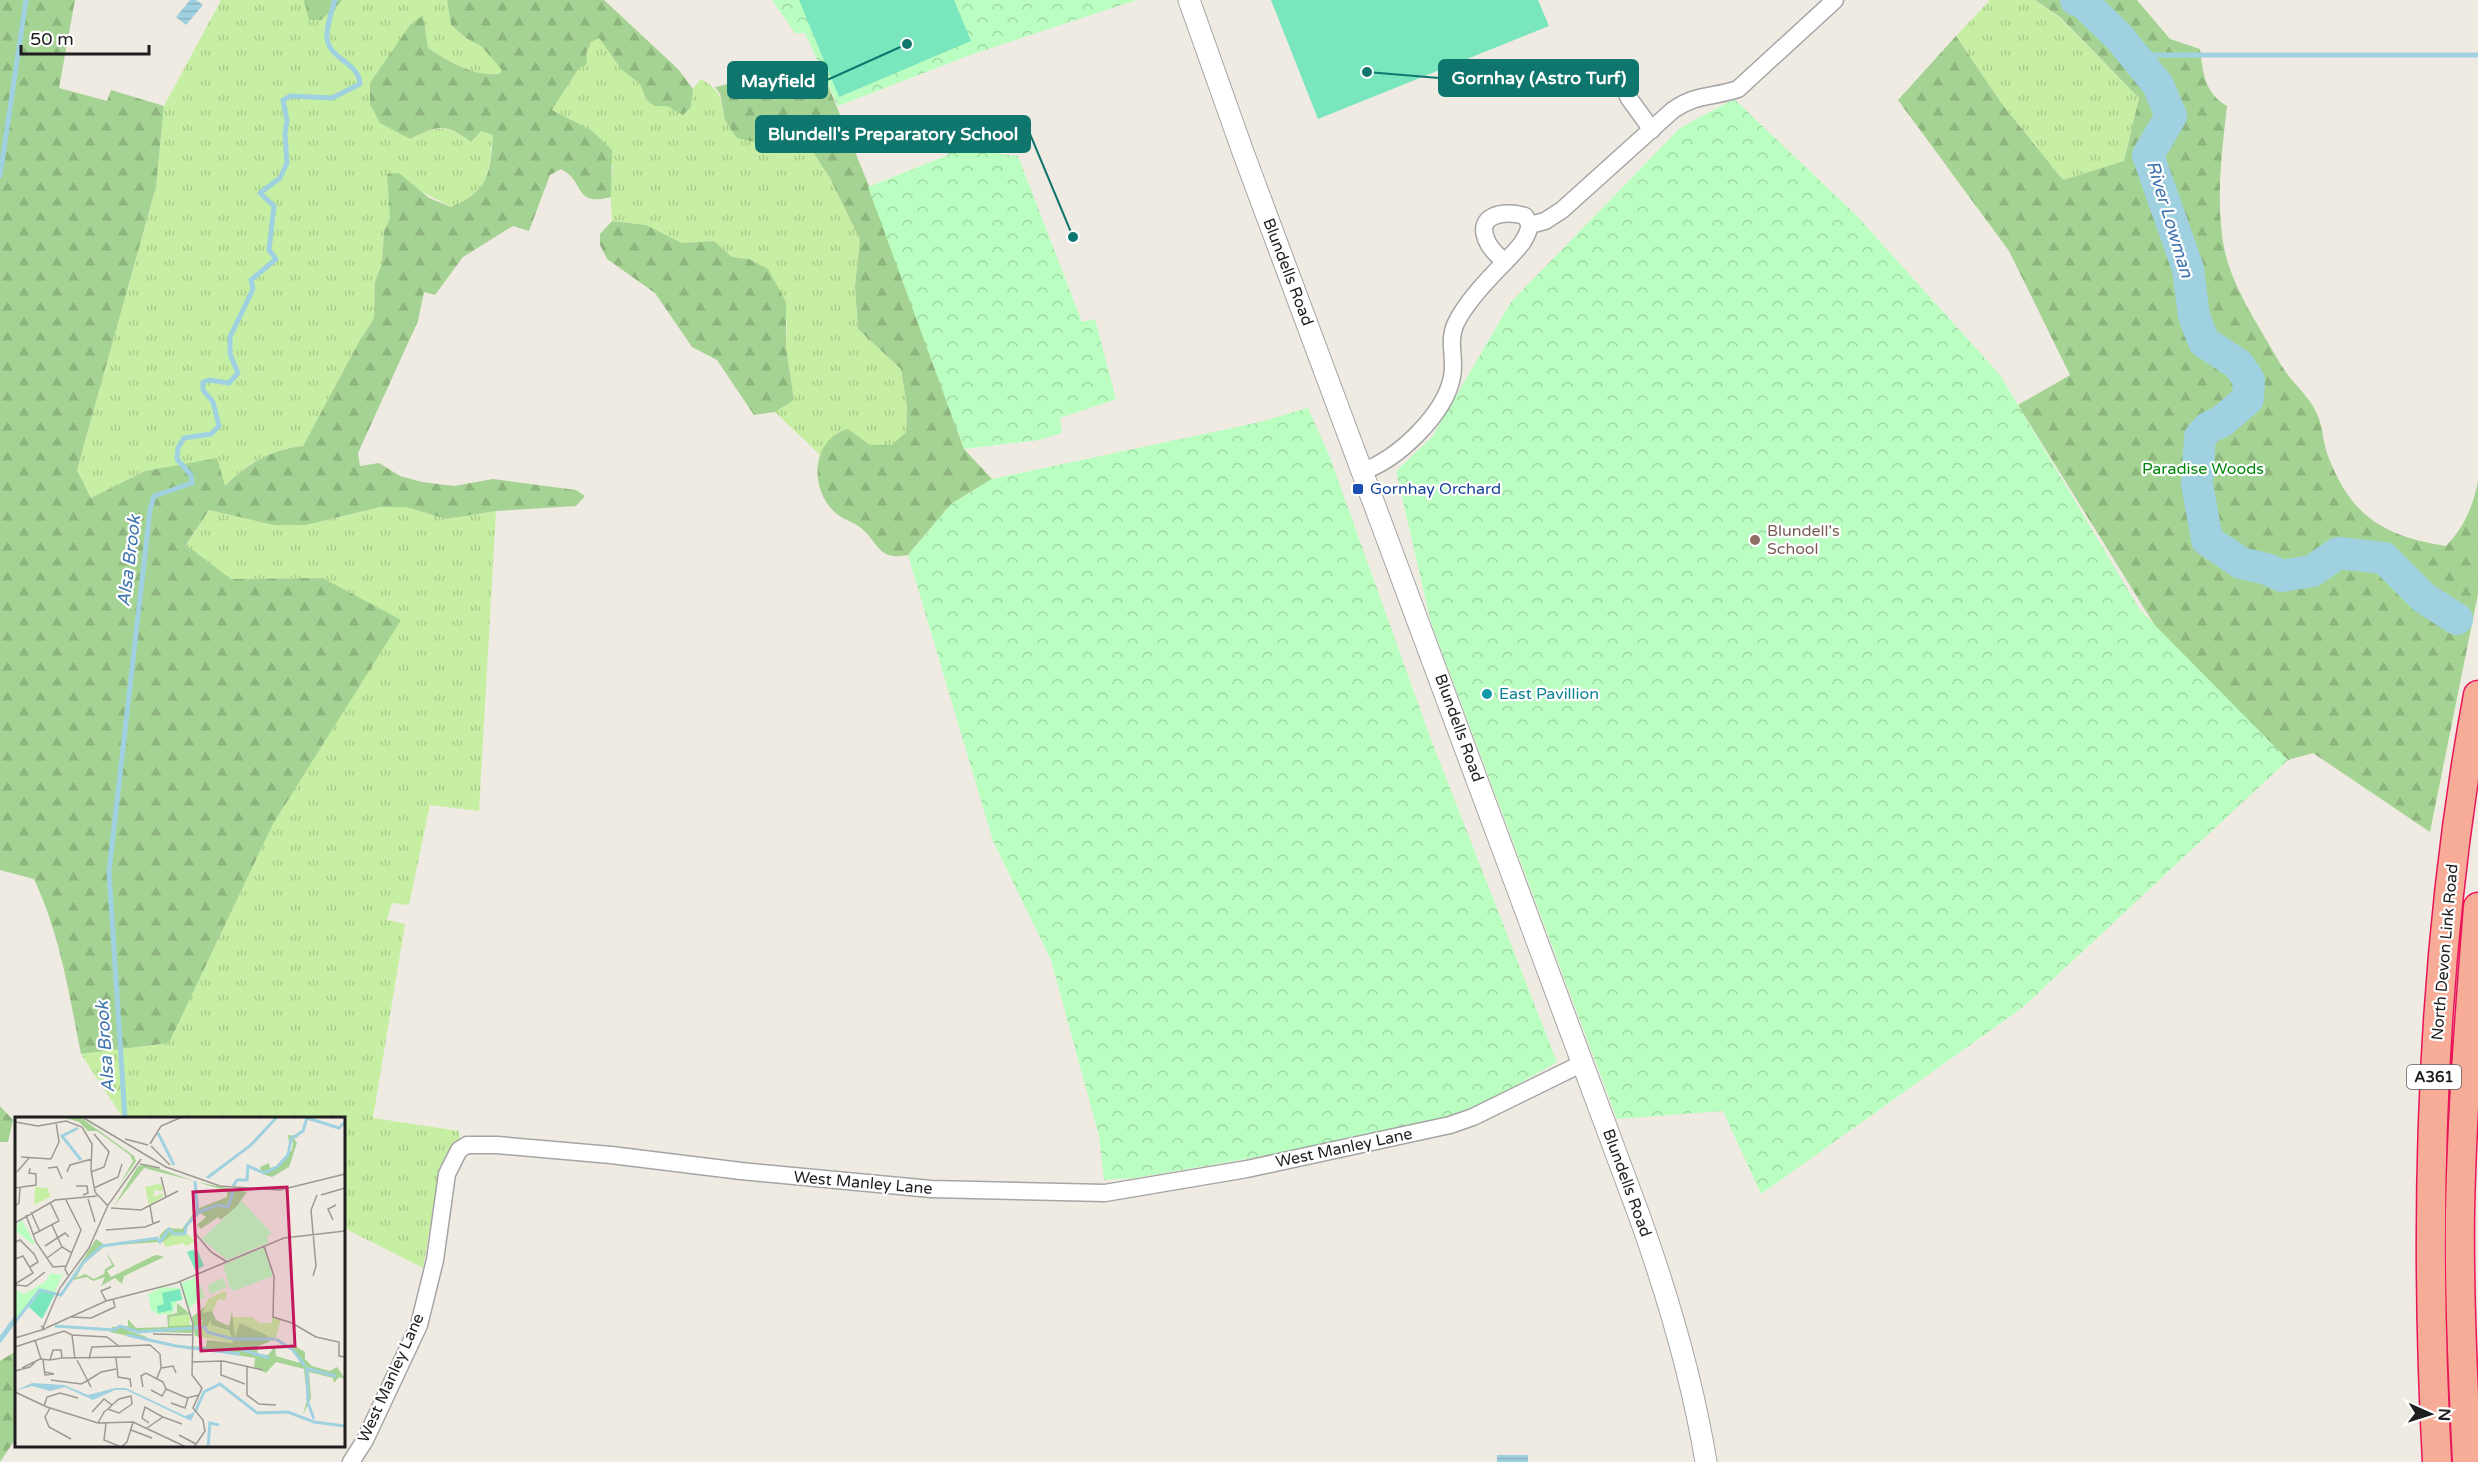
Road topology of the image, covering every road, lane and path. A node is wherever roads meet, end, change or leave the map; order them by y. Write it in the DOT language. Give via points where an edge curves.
graph roads {
  1 [pos="1189,0"];
  2 [pos="1835,0"];
  3 [pos="1628,97"];
  4 [pos="1652,130"];
  5 [pos="1530,225"];
  6 [pos="1504,262"];
  7 [pos="1363,471"];
  8 [pos="2478,695"];
  9 [pos="2478,907"];
  10 [pos="1583,1063"];
  11 [pos="351,1462"];
  12 [pos="1706,1462"];
  13 [pos="2437,1462"];
  14 [pos="2467,1462"];
  1 -- 7 [label="street, Blundells Road"];
  2 -- 4 [label="street" via="1738,89 1690,98"];
  3 -- 4 [label="street"];
  4 -- 5 [label="street" via="1562,210"];
  5 -- 6 [label="street" via="1527,238"];
  5 -- 6 [label="street" via="1525,216 1502,212 1487,222 1488,244"];
  6 -- 7 [label="street" via="1455,324 1453,376 1442,402 1404,447 1389,460"];
  7 -- 10 [label="street, Blundells Road"];
  8 -- 13 [label="highway, North Devon Link Road / A361" via="2450,885 2436,1043 2430,1214"];
  9 -- 14 [label="highway, North Devon Link Road / A361" via="2460,1213"];
  10 -- 11 [label="street, West Manley Lane" via="1450,1125 1247,1169 1105,1193 931,1189 612,1155 466,1145 459,1150 447,1174 435,1260 419,1325"];
  10 -- 12 [label="street, Blundells Road" via="1674,1320"];
}
